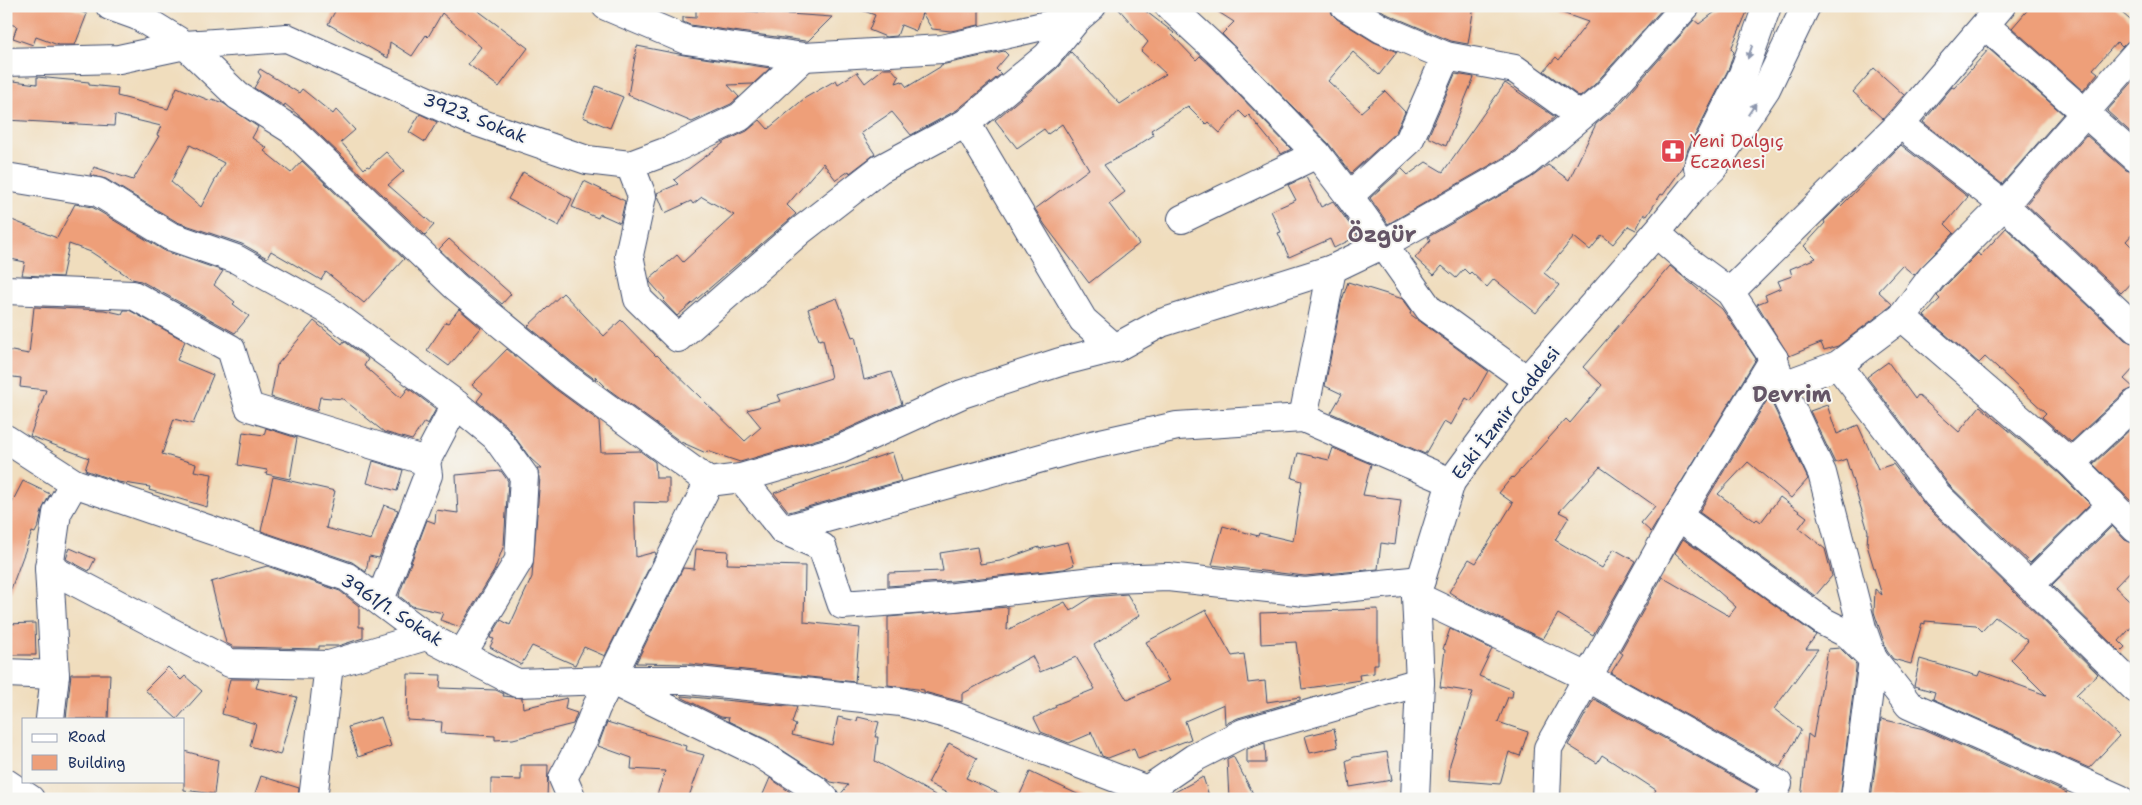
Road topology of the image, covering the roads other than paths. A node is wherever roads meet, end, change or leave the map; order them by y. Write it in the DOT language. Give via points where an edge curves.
graph roads {
  1 [pos="110,6"];
  2 [pos="606,6"];
  3 [pos="1169,6"];
  4 [pos="1345,6"];
  5 [pos="1686,6"];
  6 [pos="1767,6"];
  7 [pos="1806,6"];
  8 [pos="140,11"];
  9 [pos="1085,12"];
  10 [pos="1993,16"];
  11 [pos="185,46"];
  12 [pos="2136,54"];
  13 [pos="1446,56"];
  14 [pos="804,57"];
  15 [pos="6,62"];
  16 [pos="2084,114"];
  17 [pos="1580,116"];
  18 [pos="966,123"];
  19 [pos="1900,124"];
  20 [pos="1317,154"];
  21 [pos="2136,158"];
  22 [pos="630,165"];
  23 [pos="6,177"];
  24 [pos="1691,190"];
  25 [pos="1349,196"];
  26 [pos="2004,205"];
  27 [pos="1182,219"];
  28 [pos="1656,233"];
  29 [pos="1382,245"];
  30 [pos="1332,269"];
  31 [pos="6,290"];
  32 [pos="1730,292"];
  33 [pos="1902,317"];
  34 [pos="2136,329"];
  35 [pos="1115,348"];
  36 [pos="1774,359"];
  37 [pos="1838,366"];
  38 [pos="1527,380"];
  39 [pos="1781,386"];
  40 [pos="2136,403"];
  41 [pos="456,404"];
  42 [pos="1303,418"];
  43 [pos="6,439"];
  44 [pos="426,461"];
  45 [pos="2071,463"];
  46 [pos="740,478"];
  47 [pos="709,482"];
  48 [pos="1451,482"];
  49 [pos="74,483"];
  50 [pos="2112,504"];
  51 [pos="1678,516"];
  52 [pos="2136,529"];
  53 [pos="783,530"];
  54 [pos="49,568"];
  55 [pos="2030,586"];
  56 [pos="1419,588"];
  57 [pos="380,600"];
  58 [pos="426,636"];
  59 [pos="462,654"];
  60 [pos="1874,659"];
  61 [pos="329,665"];
  62 [pos="6,673"];
  63 [pos="54,675"];
  64 [pos="1587,677"];
  65 [pos="610,680"];
  66 [pos="1420,682"];
  67 [pos="2136,689"];
  68 [pos="50,718"];
  69 [pos="44,782"];
  70 [pos="6,783"];
  71 [pos="1144,795"];
  72 [pos="30,799"];
  73 [pos="42,799"];
  74 [pos="313,799"];
  75 [pos="572,799"];
  76 [pos="825,799"];
  77 [pos="1415,799"];
  78 [pos="1546,799"];
  79 [pos="1770,799"];
  80 [pos="1854,799"];
  81 [pos="2120,799"];
  1 -- 8 [label="street"];
  2 -- 14 [label="street" via="686,40"];
  3 -- 20 [label="street" via="1223,56"];
  4 -- 13 [label="street" via="1382,29"];
  5 -- 17 [label="street" via="1605,96"];
  6 -- 24 [label="street, Eski İzmir Caddesi, one-way" via="1743,74 1702,156"];
  24 -- 7 [label="street, Eski İzmir Caddesi, one-way" via="1713,168 1766,89"];
  8 -- 11 [label="street"];
  9 -- 14 [label="street" via="942,49"];
  9 -- 18 [label="street" via="1047,56"];
  10 -- 16 [label="street"];
  10 -- 19 [label="street"];
  11 -- 15 [label="street, 3923. Sokak" via="119,59"];
  11 -- 22 [label="street, 3923. Sokak" via="286,38 468,118 586,160"];
  11 -- 47 [label="street" via="238,96 292,130 455,286 564,376"];
  12 -- 16 [label="street"];
  13 -- 17 [label="street" via="1515,69"];
  13 -- 25 [label="street" via="1409,142"];
  14 -- 22 [label="street, 3923. Sokak" via="740,117 673,149"];
  16 -- 21 [label="street"];
  16 -- 26 [label="street"];
  17 -- 29 [label="street" via="1524,164"];
  18 -- 22 [label="street" via="880,169 800,231 678,338 638,299 629,255 642,196"];
  18 -- 35 [label="street" via="1083,320"];
  19 -- 26 [label="street"];
  19 -- 32 [label="street"];
  20 -- 25 [label="street"];
  20 -- 27 [label="street"];
  23 -- 41 [label="street" via="98,192 170,236 236,258 328,310"];
  24 -- 28 [label="street, Eski İzmir Caddesi"];
  25 -- 29 [label="street"];
  26 -- 33 [label="street" via="1932,277"];
  26 -- 34 [label="street"];
  28 -- 32 [label="street"];
  28 -- 38 [label="street, Eski İzmir Caddesi"];
  29 -- 30 [label="street"];
  29 -- 38 [label="street" via="1429,310"];
  30 -- 35 [label="street" via="1161,323"];
  30 -- 42 [label="street"];
  31 -- 44 [label="street" via="134,295 232,349 249,407"];
  32 -- 36 [label="street"];
  33 -- 37 [label="street"];
  33 -- 45 [label="street"];
  35 -- 46 [label="street" via="962,394 841,449"];
  36 -- 39 [label="street"];
  36 -- 51 [label="street"];
  37 -- 39 [label="street"];
  37 -- 55 [label="street" via="1936,494"];
  38 -- 48 [label="street, Eski İzmir Caddesi"];
  39 -- 60 [label="street" via="1822,473 1862,628"];
  40 -- 45 [label="street"];
  41 -- 44 [label="street"];
  41 -- 59 [label="street" via="496,437 524,476 519,560"];
  42 -- 48 [label="street"];
  42 -- 53 [label="street" via="1177,426 1074,449"];
  43 -- 49 [label="street, 3961/1. Sokak"];
  44 -- 57 [label="street" via="428,476"];
  45 -- 50 [label="street"];
  46 -- 47 [label="street"];
  46 -- 53 [label="street"];
  47 -- 65 [label="street"];
  48 -- 56 [label="street, Eski İzmir Caddesi"];
  49 -- 54 [label="street" via="57,513"];
  49 -- 57 [label="street, 3961/1. Sokak" via="347,577"];
  50 -- 52 [label="street"];
  50 -- 55 [label="street"];
  51 -- 60 [label="street" via="1824,622 1848,634"];
  51 -- 64 [label="street"];
  53 -- 56 [label="street" via="822,547 842,605 954,597 1110,579 1168,577 1305,592"];
  54 -- 61 [label="street" via="230,663"];
  54 -- 63 [label="street"];
  55 -- 67 [label="street"];
  56 -- 64 [label="street"];
  56 -- 66 [label="street, Eski İzmir Caddesi"];
  57 -- 58 [label="street, 3961/1. Sokak"];
  58 -- 59 [label="street, 3961/1. Sokak"];
  58 -- 61 [label="street"];
  59 -- 65 [label="street, 3961/1. Sokak" via="517,683"];
  60 -- 80 [label="street"];
  60 -- 81 [label="street" via="1909,705"];
  61 -- 74 [label="street"];
  62 -- 63 [label="street"];
  63 -- 68 [label="street"];
  64 -- 78 [label="street" via="1548,748"];
  64 -- 79 [label="street" via="1778,784"];
  65 -- 71 [label="street" via="688,680 901,702 957,717"];
  65 -- 75 [label="street" via="563,778"];
  65 -- 76 [label="street, 3961/1. Sokak" via="759,754 815,789"];
  66 -- 71 [label="street" via="1242,733 1194,758"];
  66 -- 77 [label="street, Eski İzmir Caddesi"];
  69 -- 73 [label="street"];
  70 -- 72 [label="street"];
}
